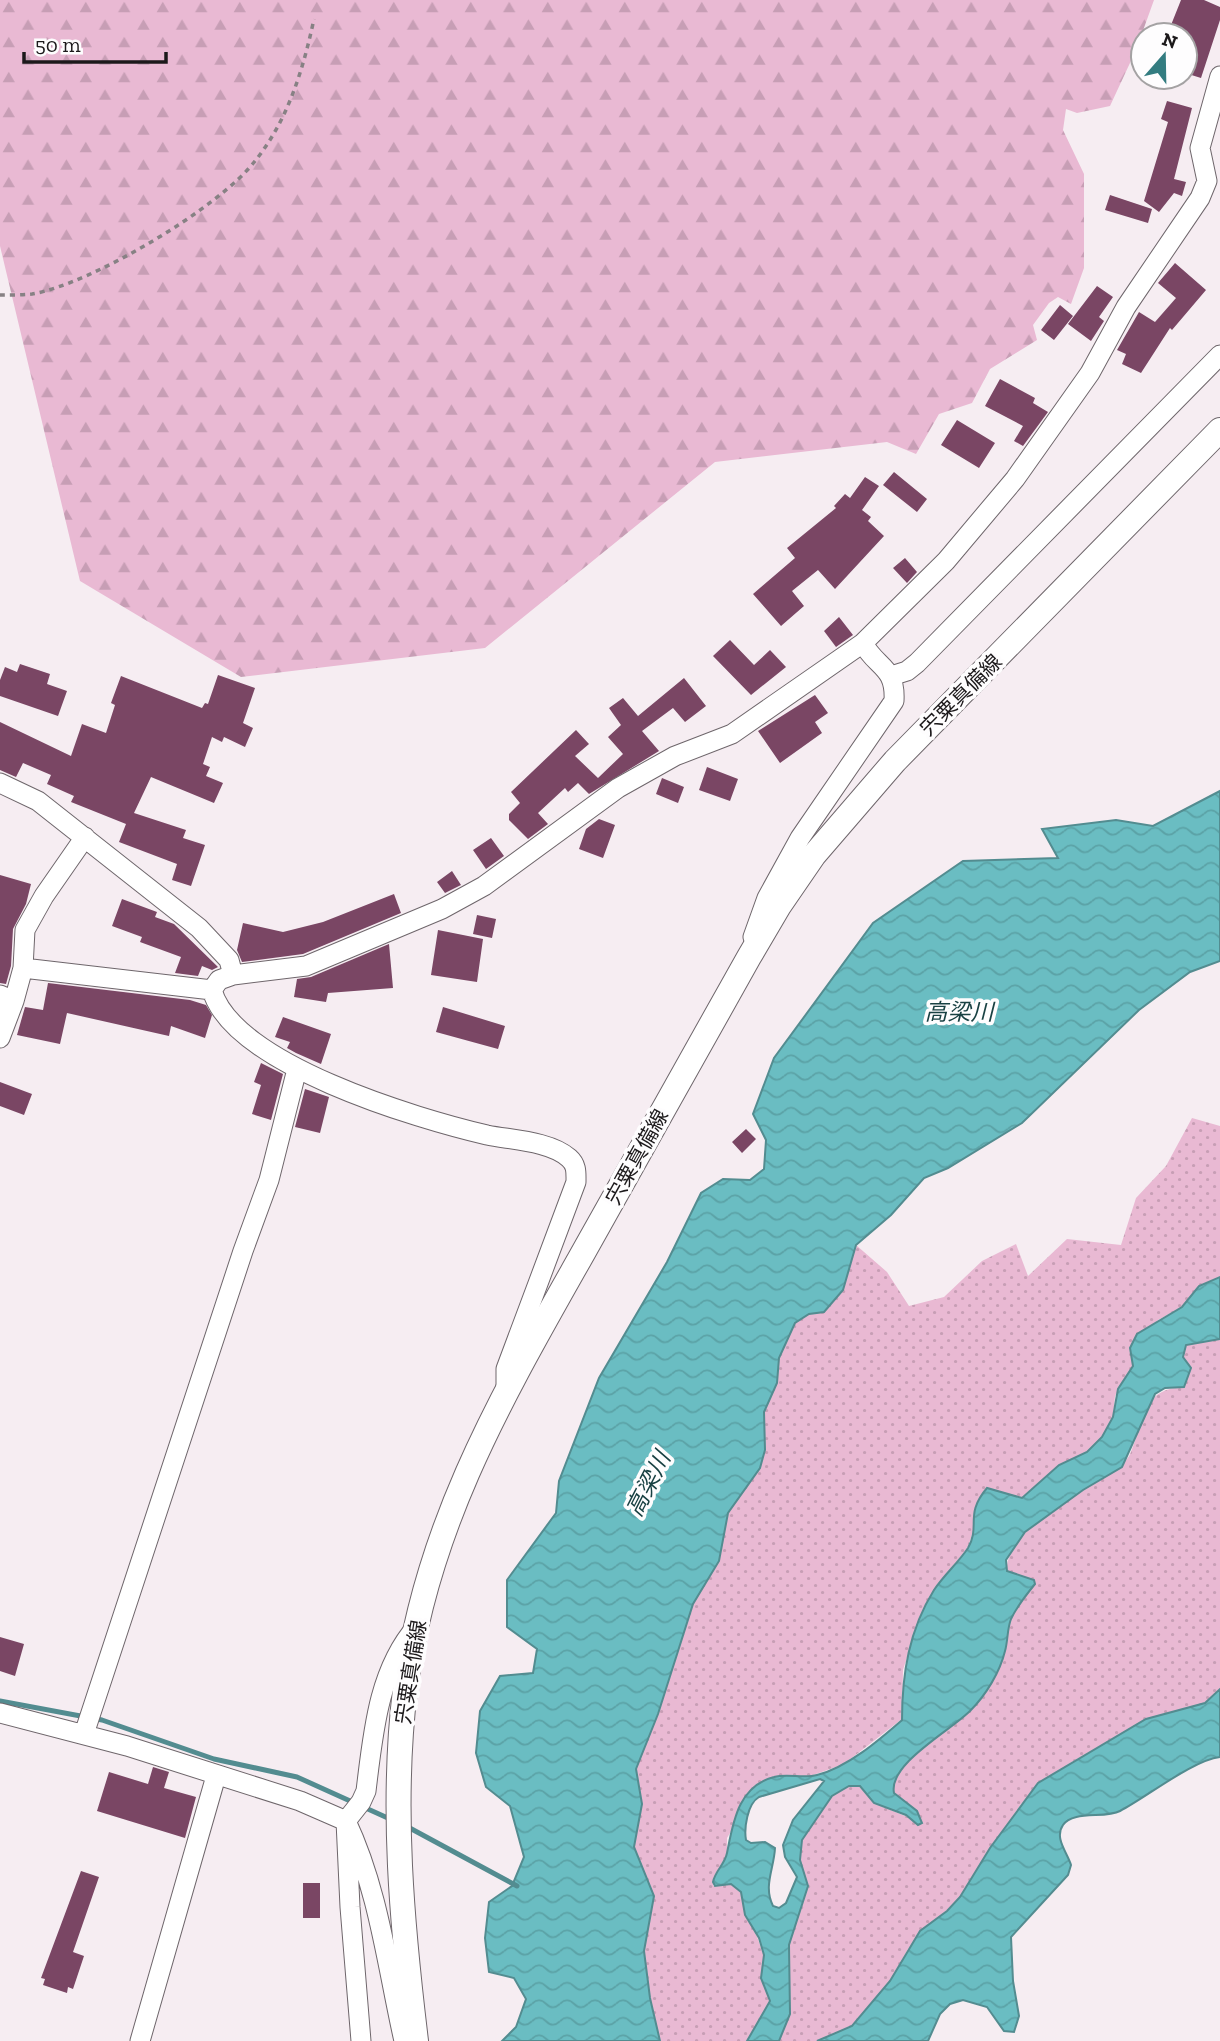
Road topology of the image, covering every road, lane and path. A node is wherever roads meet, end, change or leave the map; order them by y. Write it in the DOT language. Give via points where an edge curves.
graph roads {
  1 [pos="314,19"];
  2 [pos="1220,76"];
  3 [pos="0,295"];
  4 [pos="1220,355"];
  5 [pos="1220,430"];
  6 [pos="863,643"];
  7 [pos="891,676"];
  8 [pos="0,783"];
  9 [pos="85,837"];
  10 [pos="749,957"];
  11 [pos="23,968"];
  12 [pos="233,975"];
  13 [pos="212,990"];
  14 [pos="5,1003"];
  15 [pos="0,1038"];
  16 [pos="297,1069"];
  17 [pos="506,1390"];
  18 [pos="418,1625"];
  19 [pos="0,1713"];
  20 [pos="84,1734"];
  21 [pos="216,1776"];
  22 [pos="346,1821"];
  23 [pos="139,2041"];
  24 [pos="361,2041"];
  25 [pos="404,2041"];
  26 [pos="416,2041"];
  1 -- 3 [label="path" via="285,116 254,163 216,197 123,258 64,285 32,294"];
  2 -- 6 [label="street" via="1200,148 1207,181 1200,198 1126,307 1090,373 1015,479 946,561"];
  4 -- 7 [label="street" via="918,663"];
  5 -- 10 [label="main road, 宍粟真備線" via="895,761 814,855"];
  6 -- 7 [label="street"];
  6 -- 12 [label="street" via="732,734 675,756 618,788 484,886 453,903 306,966"];
  7 -- 10 [label="street" via="894,701 800,838 767,898"];
  8 -- 9 [label="street" via="38,801"];
  9 -- 11 [label="street" via="25,930"];
  9 -- 12 [label="street" via="200,928 229,960"];
  10 -- 17 [label="main road, 宍粟真備線"];
  11 -- 13 [label="street"];
  11 -- 14 [label="street"];
  12 -- 13 [label="street" via="219,980"];
  13 -- 16 [label="street" via="231,1024 248,1040"];
  14 -- 15 [label="street"];
  16 -- 17 [label="street" via="415,1117 548,1147 569,1157 576,1168 570,1200 506,1368"];
  16 -- 20 [label="street" via="270,1180"];
  17 -- 18 [label="main road, 宍粟真備線" via="446,1520"];
  18 -- 22 [label="street" via="401,1644 382,1696 366,1791"];
  18 -- 26 [label="main road, 宍粟真備線" via="405,1689 399,1765 399,1841"];
  19 -- 20 [label="street"];
  20 -- 21 [label="street"];
  21 -- 22 [label="street" via="300,1801"];
  21 -- 23 [label="street"];
  22 -- 24 [label="street"];
  22 -- 25 [label="street" via="364,1858 380,1916"];
}
